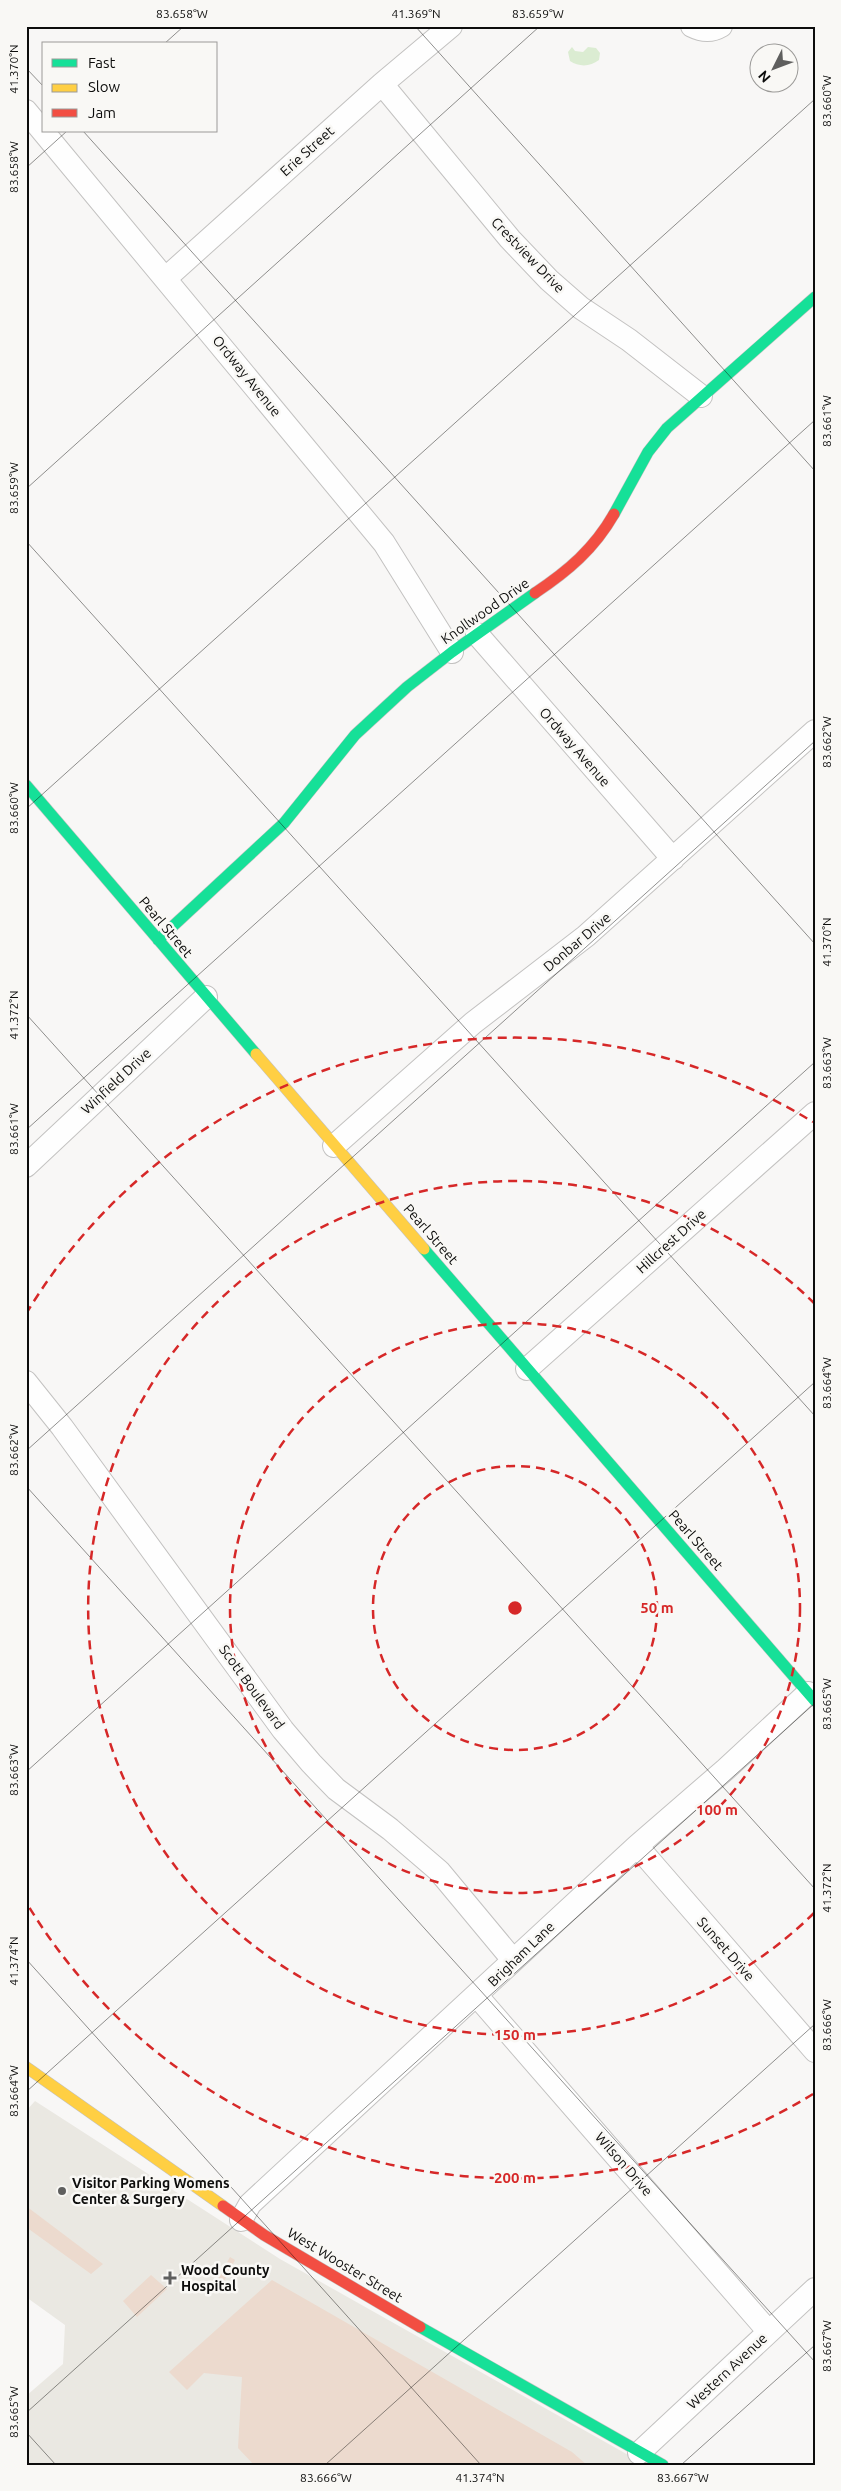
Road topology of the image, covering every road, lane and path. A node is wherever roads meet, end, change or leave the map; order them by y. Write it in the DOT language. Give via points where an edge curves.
graph roads {
  1 [pos="451,26"];
  2 [pos="692,26"];
  3 [pos="721,26"];
  4 [pos="382,84"];
  5 [pos="26,111"];
  6 [pos="42,130"];
  7 [pos="44,132"];
  8 [pos="166,278"];
  9 [pos="815,297"];
  10 [pos="701,396"];
  11 [pos="477,634"];
  12 [pos="452,652"];
  13 [pos="815,731"];
  14 [pos="26,785"];
  15 [pos="673,859"];
  16 [pos="158,940"];
  17 [pos="206,996"];
  18 [pos="815,1113"];
  19 [pos="334,1146"];
  20 [pos="26,1166"];
  21 [pos="527,1369"];
  22 [pos="26,1382"];
  23 [pos="811,1697"];
  24 [pos="637,1846"];
  25 [pos="513,1960"];
  26 [pos="477,1996"];
  27 [pos="815,2051"];
  28 [pos="26,2067"];
  29 [pos="241,2220"];
  30 [pos="815,2290"];
  31 [pos="769,2332"];
  32 [pos="639,2453"];
  33 [pos="663,2465"];
  1 -- 4 [label="street, Erie Street"];
  2 -- 3 [label="street" via="710,31"];
  4 -- 8 [label="street, Erie Street"];
  4 -- 10 [label="street, Crestview Drive" via="510,239 549,280 581,308 629,340"];
  5 -- 6 [label="street, Ordway Avenue"];
  7 -- 8 [label="street, Ordway Avenue"];
  8 -- 12 [label="street, Ordway Avenue" via="384,543"];
  9 -- 10 [label="street, Knollwood Drive"];
  10 -- 11 [label="street, Knollwood Drive" via="667,428 648,452 607,526 589,550 570,569"];
  11 -- 12 [label="street, Knollwood Drive"];
  11 -- 15 [label="street, Ordway Avenue"];
  12 -- 16 [label="street, Knollwood Drive" via="355,735 272,835"];
  13 -- 15 [label="street, Donbar Drive"];
  14 -- 16 [label="street, Pearl Street"];
  15 -- 19 [label="street, Donbar Drive" via="586,936 473,1023"];
  16 -- 17 [label="street, Pearl Street"];
  17 -- 19 [label="street, Pearl Street"];
  17 -- 20 [label="street, Winfield Drive"];
  18 -- 21 [label="street, Hillcrest Drive"];
  19 -- 21 [label="street, Pearl Street"];
  21 -- 23 [label="street, Pearl Street"];
  22 -- 25 [label="street, Scott Boulevard" via="62,1426 283,1730 336,1789 439,1871"];
  23 -- 24 [label="street, Brigham Lane"];
  24 -- 25 [label="street, Brigham Lane"];
  24 -- 27 [label="street, Sunset Drive"];
  25 -- 26 [label="street, Brigham Lane"];
  26 -- 29 [label="street, Brigham Lane" via="250,2204"];
  26 -- 31 [label="street, Wilson Drive"];
  28 -- 29 [label="street, West Wooster Street"];
  29 -- 32 [label="street, West Wooster Street" via="499,2374"];
  30 -- 31 [label="street, Western Avenue"];
  31 -- 32 [label="street, Western Avenue"];
  32 -- 33 [label="street, West Wooster Street"];
}
